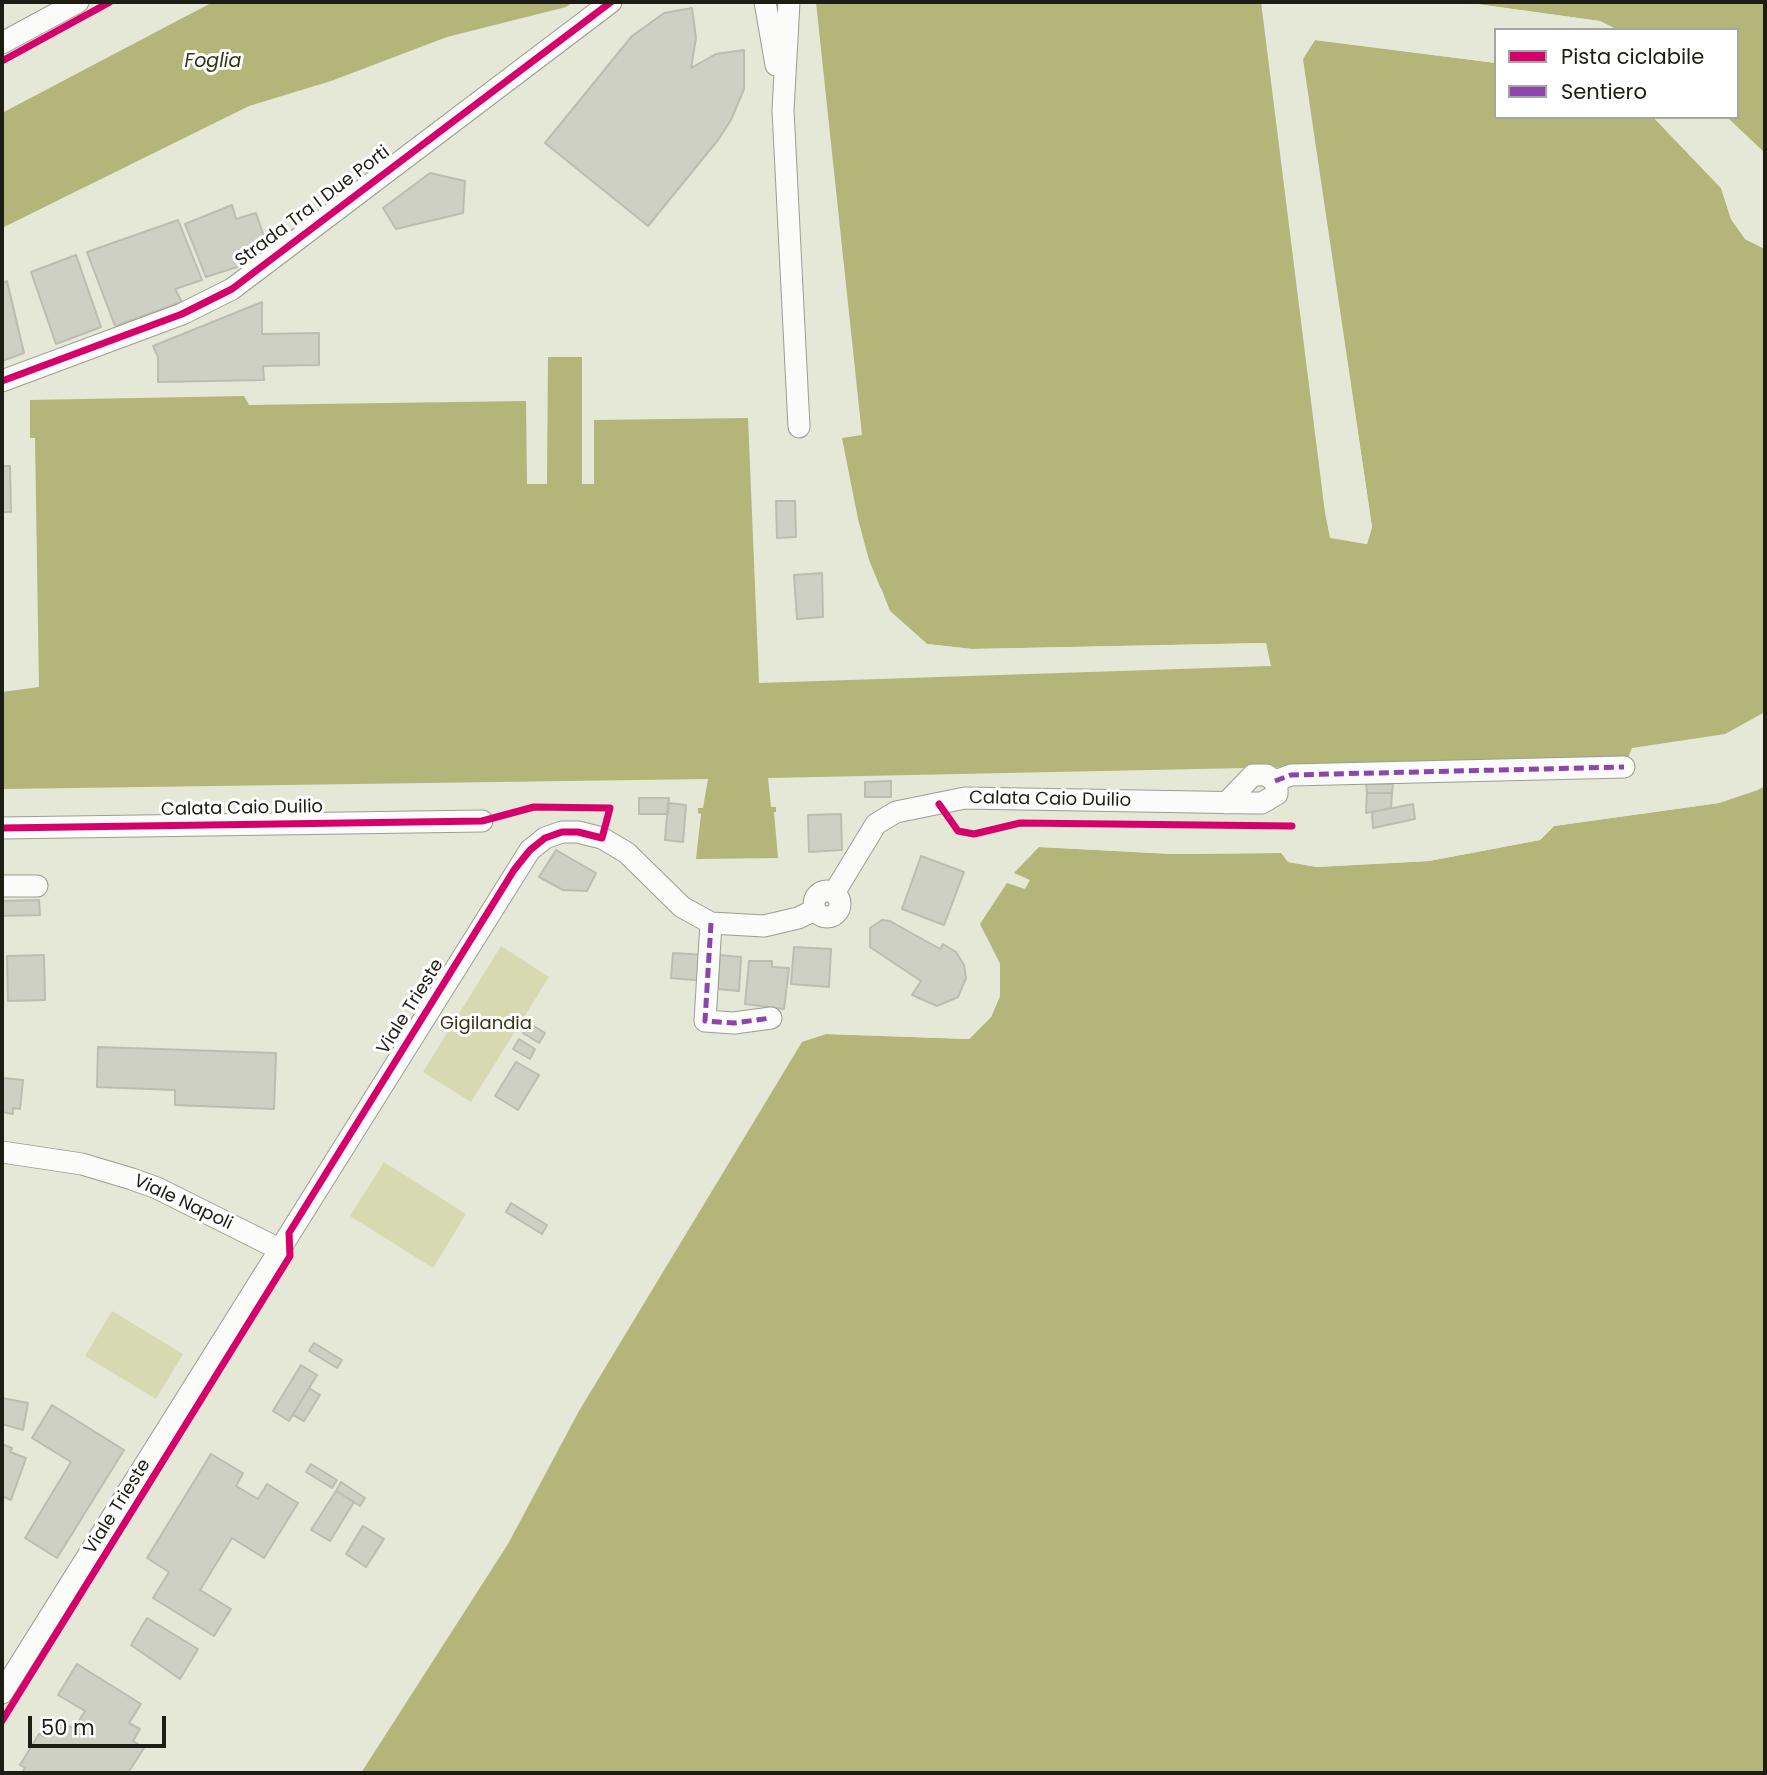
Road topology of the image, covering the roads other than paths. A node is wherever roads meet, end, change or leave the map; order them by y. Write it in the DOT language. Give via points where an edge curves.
graph roads {
  1 [pos="78,2"];
  2 [pos="611,2"];
  3 [pos="765,2"];
  4 [pos="789,2"];
  5 [pos="2,43"];
  6 [pos="783,110"];
  7 [pos="2,381"];
  8 [pos="799,427"];
  9 [pos="1624,767"];
  10 [pos="482,821"];
  11 [pos="2,828"];
  12 [pos="2,886"];
  13 [pos="37,886"];
  14 [pos="834,893"];
  15 [pos="711,923"];
  16 [pos="771,1018"];
  17 [pos="2,1152"];
  18 [pos="279,1249"];
  19 [pos="2,1693"];
  1 -- 5 [label="street"];
  2 -- 7 [label="street, Strada Tra I Due Porti" via="232,289 182,314"];
  3 -- 6 [label="street"];
  4 -- 6 [label="street"];
  6 -- 8 [label="street"];
  9 -- 14 [label="street, Calata Caio Duilio" via="1291,775 1275,781 1277,794 1262,803 965,798 896,812 876,824"];
  10 -- 11 [label="street, Calata Caio Duilio"];
  12 -- 13 [label="street"];
  14 -- 15 [label="street, Viale Trieste" via="840,904 837,913 825,917 815,910 764,926"];
  15 -- 16 [label="street" via="705,1021"];
  15 -- 18 [label="street, Viale Trieste" via="682,907 627,853 602,838 562,832 545,838 514,870"];
  17 -- 18 [label="street, Viale Napoli" via="82,1164 132,1179"];
  18 -- 19 [label="street, Viale Trieste"];
}
